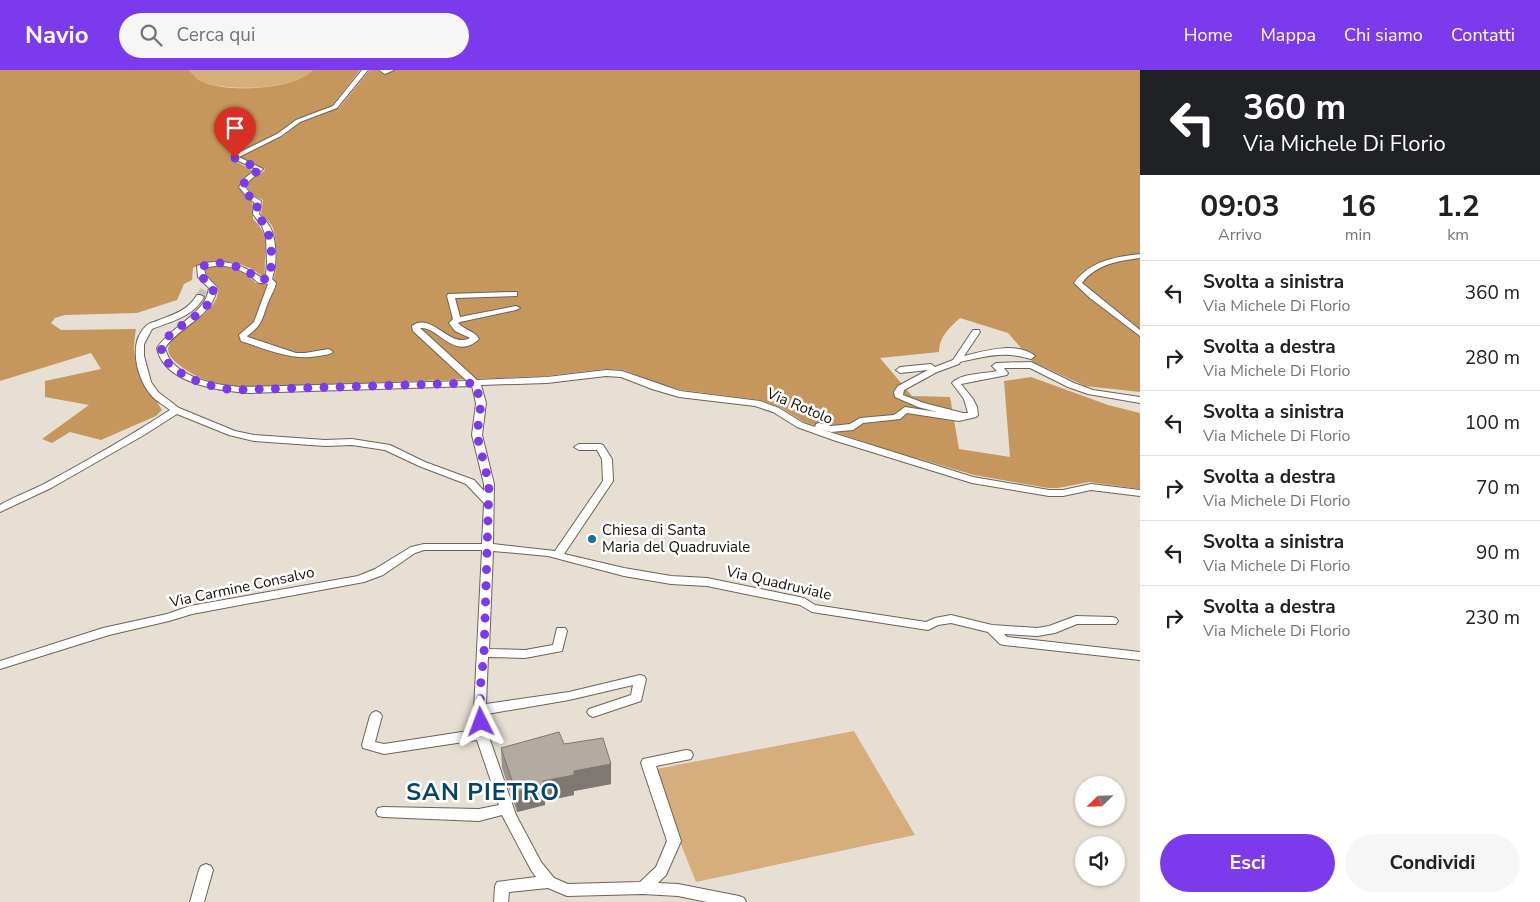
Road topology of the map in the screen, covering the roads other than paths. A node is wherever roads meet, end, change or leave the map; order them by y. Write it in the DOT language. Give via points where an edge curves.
graph roads {
  1 [pos="364,70"];
  2 [pos="382,70"];
  3 [pos="391,70"];
  4 [pos="1140,256"];
  5 [pos="268,280"];
  6 [pos="204,290"];
  7 [pos="514,294"];
  8 [pos="516,308"];
  9 [pos="457,320"];
  10 [pos="976,332"];
  11 [pos="1140,334"];
  12 [pos="329,352"];
  13 [pos="1031,356"];
  14 [pos="958,360"];
  15 [pos="900,370"];
  16 [pos="934,370"];
  17 [pos="475,383"];
  18 [pos="1140,400"];
  19 [pos="176,410"];
  20 [pos="782,414"];
  21 [pos="963,416"];
  22 [pos="579,447"];
  23 [pos="1140,494"];
  24 [pos="489,502"];
  25 [pos="0,509"];
  26 [pos="488,547"];
  27 [pos="558,555"];
  28 [pos="1112,622"];
  29 [pos="992,629"];
  30 [pos="561,631"];
  31 [pos="484,654"];
  32 [pos="1140,656"];
  33 [pos="0,665"];
  34 [pos="480,710"];
  35 [pos="593,712"];
  36 [pos="376,716"];
  37 [pos="482,734"];
  38 [pos="686,754"];
  39 [pos="507,808"];
  40 [pos="383,812"];
  41 [pos="206,870"];
  42 [pos="550,882"];
  43 [pos="642,888"];
  44 [pos="197,902"];
  45 [pos="501,902"];
  46 [pos="739,902"];
  1 -- 5 [label="street" via="335,107 298,121 280,135 234,157 260,169 242,187 258,201 256,214 267,228 272,256"];
  2 -- 3 [label="street"];
  4 -- 11 [label="street" via="1105,263 1083,275 1078,283"];
  5 -- 6 [label="street" via="260,280 237,267 213,264 203,266 199,271"];
  5 -- 12 [label="street" via="272,283 272,290 258,323 243,335 244,339 295,355"];
  6 -- 17 [label="street, Via Rotolo" via="213,290 206,305 167,338 161,348 166,360 197,382 219,388 250,390"];
  6 -- 19 [label="street" via="186,313 149,327 140,344 147,382 155,394"];
  7 -- 9 [label="street" via="451,296"];
  8 -- 9 [label="street"];
  9 -- 17 [label="street" via="453,323 474,337 473,341 457,343 426,325 416,326 416,329"];
  10 -- 14 [label="street"];
  13 -- 14 [label="street" via="1014,350"];
  14 -- 16 [label="street"];
  15 -- 16 [label="street" via="932,367"];
  16 -- 21 [label="street" via="901,388 899,397"];
  17 -- 20 [label="street, Via Rotolo" via="622,374 680,394 757,403"];
  17 -- 24 [label="street" via="481,403 477,435 489,484"];
  18 -- 21 [label="street" via="1078,387 1031,365 996,366 1004,373 956,383 972,407 973,415"];
  19 -- 24 [label="street" via="232,433 254,438 352,442 387,447 470,482"];
  19 -- 25 [label="street" via="47,486"];
  20 -- 21 [label="street" via="831,429 853,427 860,421 897,417 905,410"];
  20 -- 23 [label="street, Via Rotolo" via="800,425 836,438 972,480 1050,493 1091,487"];
  22 -- 27 [label="street" via="600,447 607,459 608,481"];
  24 -- 26 [label="street"];
  26 -- 27 [label="street, Via Quadruviale"];
  26 -- 31 [label="street"];
  26 -- 33 [label="street, Via Carmine Consalvo" via="411,550 379,572 360,579 190,610 107,631"];
  27 -- 29 [label="street, Via Quadruviale" via="624,572 707,582 804,602 812,608 928,626 951,619"];
  28 -- 29 [label="street, Via Quadruviale" via="1076,620 1037,632"];
  29 -- 32 [label="street, Via Quadruviale" via="1004,641"];
  30 -- 31 [label="street" via="558,648 525,654"];
  31 -- 34 [label="street"];
  34 -- 35 [label="street" via="569,696 640,679 637,698"];
  34 -- 37 [label="street"];
  36 -- 37 [label="street" via="368,745 384,749"];
  37 -- 39 [label="street"];
  38 -- 43 [label="street" via="648,763 674,841 661,871"];
  39 -- 40 [label="street" via="479,814"];
  39 -- 42 [label="street" via="536,866"];
  41 -- 44 [label="street"];
  42 -- 43 [label="street" via="567,890"];
  42 -- 45 [label="street" via="502,886"];
  43 -- 46 [label="street" via="678,890"];
}
